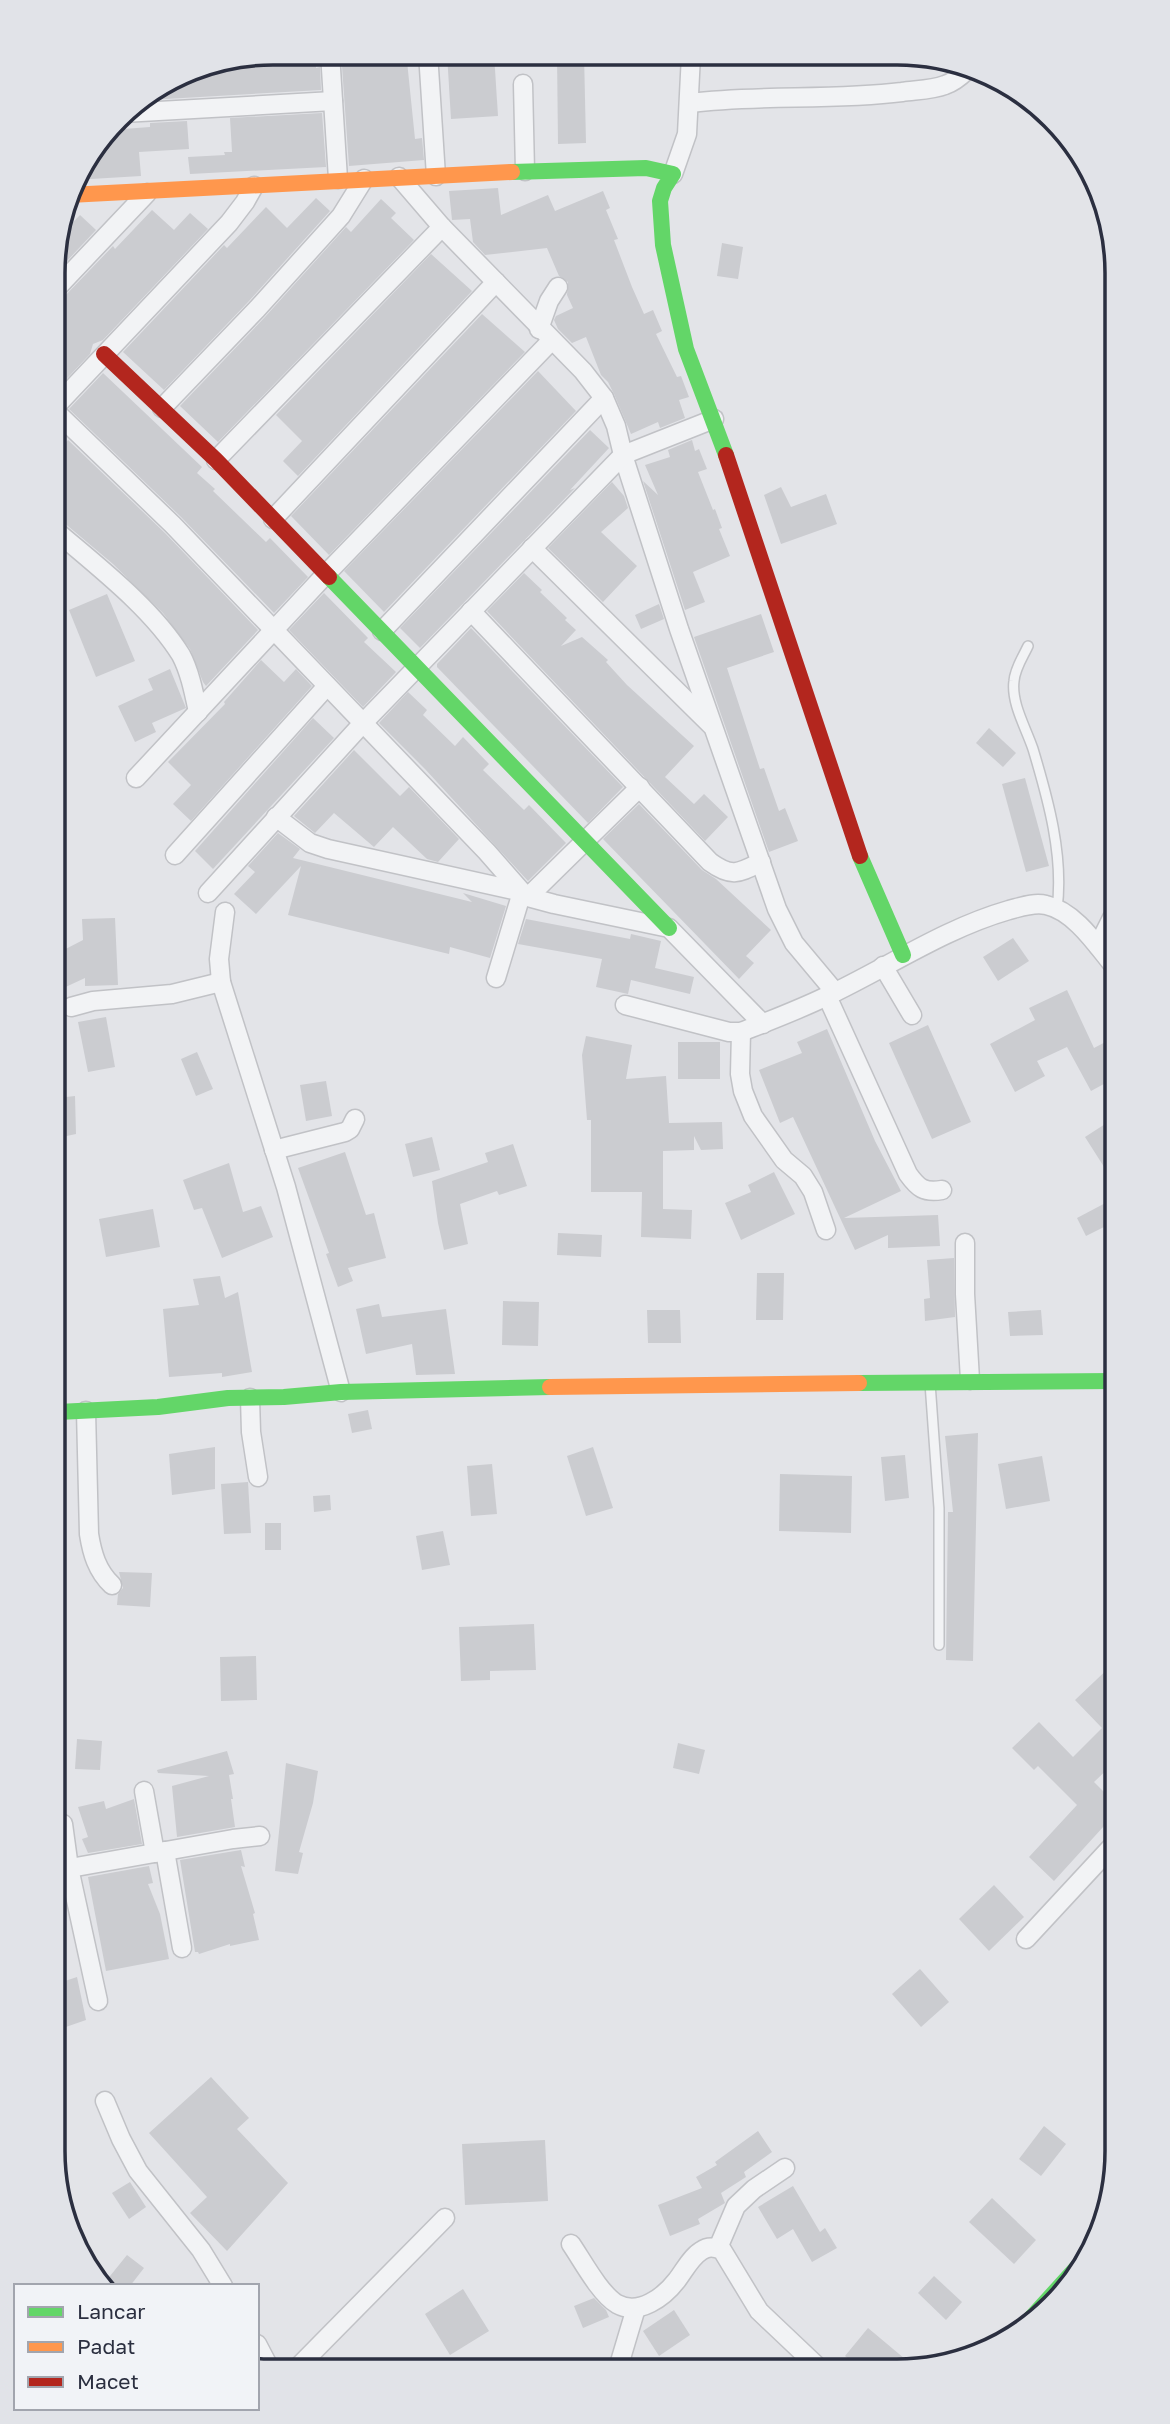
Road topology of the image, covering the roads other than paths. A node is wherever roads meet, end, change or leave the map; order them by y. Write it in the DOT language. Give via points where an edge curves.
graph roads {
  1 [pos="331,65"];
  2 [pos="429,65"];
  3 [pos="691,65"];
  4 [pos="962,75"];
  5 [pos="523,84"];
  6 [pos="333,101"];
  7 [pos="690,103"];
  8 [pos="141,112"];
  9 [pos="525,171"];
  10 [pos="673,174"];
  11 [pos="436,176"];
  12 [pos="399,177"];
  13 [pos="338,179"];
  14 [pos="364,179"];
  15 [pos="254,186"];
  16 [pos="147,192"];
  17 [pos="80,195"];
  18 [pos="442,227"];
  19 [pos="65,278"];
  20 [pos="496,282"];
  21 [pos="558,287"];
  22 [pos="545,335"];
  23 [pos="104,354"];
  24 [pos="65,398"];
  25 [pos="604,398"];
  26 [pos="162,408"];
  27 [pos="65,419"];
  28 [pos="714,419"];
  29 [pos="623,455"];
  30 [pos="216,460"];
  31 [pos="273,519"];
  32 [pos="65,539"];
  33 [pos="532,548"];
  34 [pos="326,574"];
  35 [pos="471,611"];
  36 [pos="273,631"];
  37 [pos="382,631"];
  38 [pos="1028,646"];
  39 [pos="416,668"];
  40 [pos="327,686"];
  41 [pos="198,712"];
  42 [pos="363,723"];
  43 [pos="713,727"];
  44 [pos="136,778"];
  45 [pos="640,787"];
  46 [pos="276,817"];
  47 [pos="586,842"];
  48 [pos="175,855"];
  49 [pos="761,862"];
  50 [pos="208,893"];
  51 [pos="525,895"];
  52 [pos="1057,909"];
  53 [pos="225,912"];
  54 [pos="668,928"];
  55 [pos="1105,932"];
  56 [pos="1098,946"];
  57 [pos="1105,955"];
  58 [pos="903,956"];
  59 [pos="883,966"];
  60 [pos="496,978"];
  61 [pos="221,982"];
  62 [pos="831,994"];
  63 [pos="625,1005"];
  64 [pos="71,1007"];
  65 [pos="912,1015"];
  66 [pos="763,1024"];
  67 [pos="741,1032"];
  68 [pos="355,1119"];
  69 [pos="274,1150"];
  70 [pos="942,1191"];
  71 [pos="826,1230"];
  72 [pos="965,1244"];
  73 [pos="970,1380"];
  74 [pos="929,1381"];
  75 [pos="1105,1381"];
  76 [pos="341,1392"];
  77 [pos="250,1398"];
  78 [pos="86,1410"];
  79 [pos="65,1412"];
  80 [pos="258,1477"];
  81 [pos="112,1584"];
  82 [pos="939,1645"];
  83 [pos="144,1791"];
  84 [pos="260,1836"];
  85 [pos="160,1852"];
  86 [pos="1105,1854"];
  87 [pos="65,1869"];
  88 [pos="65,1873"];
  89 [pos="1026,1939"];
  90 [pos="182,1948"];
  91 [pos="98,2001"];
  92 [pos="105,2101"];
  93 [pos="785,2168"];
  94 [pos="446,2218"];
  95 [pos="571,2244"];
  96 [pos="718,2248"];
  97 [pos="222,2284"];
  98 [pos="636,2308"];
  99 [pos="306,2359"];
  100 [pos="621,2359"];
  101 [pos="810,2359"];
  1 -- 6 [label="street"];
  2 -- 11 [label="street"];
  3 -- 7 [label="street"];
  4 -- 7 [label="street" via="944,86 887,94"];
  5 -- 9 [label="street"];
  6 -- 8 [label="street"];
  6 -- 13 [label="street"];
  7 -- 10 [label="street" via="687,134"];
  9 -- 10 [label="street" via="646,168"];
  9 -- 11 [label="street"];
  10 -- 28 [label="street" via="660,201 663,245 686,349"];
  11 -- 12 [label="street"];
  12 -- 14 [label="street"];
  12 -- 18 [label="street"];
  13 -- 14 [label="street"];
  13 -- 15 [label="street"];
  14 -- 26 [label="street" via="341,216"];
  15 -- 16 [label="street"];
  15 -- 23 [label="street" via="229,223"];
  16 -- 17 [label="street"];
  16 -- 19 [label="street"];
  18 -- 20 [label="street"];
  18 -- 30 [label="street"];
  20 -- 22 [label="street"];
  20 -- 31 [label="street"];
  21 -- 22 [label="street" via="549,301"];
  22 -- 25 [label="street"];
  22 -- 34 [label="street"];
  23 -- 24 [label="street"];
  23 -- 26 [label="street"];
  25 -- 29 [label="street"];
  25 -- 37 [label="street"];
  26 -- 30 [label="street"];
  27 -- 36 [label="street"];
  28 -- 29 [label="street"];
  28 -- 58 [label="street" via="864,870"];
  29 -- 33 [label="street"];
  29 -- 43 [label="street"];
  30 -- 31 [label="street"];
  31 -- 34 [label="street"];
  32 -- 41 [label="street" via="115,583 182,657"];
  33 -- 35 [label="street"];
  33 -- 43 [label="street"];
  34 -- 36 [label="street"];
  34 -- 37 [label="street"];
  35 -- 39 [label="street"];
  35 -- 45 [label="street"];
  36 -- 40 [label="street"];
  36 -- 41 [label="street"];
  37 -- 39 [label="street"];
  38 -- 52 [label="lane" via="1013,682 1046,797 1058,866"];
  39 -- 42 [label="street"];
  39 -- 47 [label="street"];
  40 -- 42 [label="street"];
  40 -- 48 [label="street"];
  41 -- 44 [label="street"];
  42 -- 46 [label="street"];
  42 -- 51 [label="street"];
  43 -- 49 [label="street"];
  45 -- 47 [label="street"];
  45 -- 49 [label="street" via="720,869 738,873"];
  46 -- 50 [label="street"];
  46 -- 51 [label="street" via="319,846"];
  47 -- 51 [label="street"];
  47 -- 54 [label="street"];
  49 -- 62 [label="street" via="794,943"];
  51 -- 54 [label="street"];
  51 -- 60 [label="street"];
  52 -- 56 [label="street"];
  52 -- 58 [label="street" via="1027,905 986,917"];
  53 -- 61 [label="street"];
  54 -- 66 [label="street"];
  55 -- 56 [label="street"];
  56 -- 57 [label="street"];
  58 -- 59 [label="street"];
  59 -- 62 [label="street"];
  59 -- 65 [label="street"];
  61 -- 64 [label="street" via="172,994"];
  61 -- 69 [label="street"];
  62 -- 66 [label="street"];
  62 -- 70 [label="street" via="908,1174 917,1187"];
  63 -- 67 [label="street"];
  66 -- 67 [label="street"];
  67 -- 71 [label="street" via="740,1074 753,1116 784,1160 808,1184"];
  68 -- 69 [label="street" via="345,1132"];
  69 -- 76 [label="street"];
  72 -- 73 [label="street"];
  73 -- 74 [label="street"];
  73 -- 75 [label="street"];
  74 -- 76 [label="street"];
  74 -- 82 [label="lane" via="939,1508"];
  76 -- 77 [label="street"];
  77 -- 78 [label="street"];
  77 -- 80 [label="street"];
  78 -- 79 [label="street"];
  78 -- 81 [label="street" via="89,1534 99,1568"];
  83 -- 85 [label="street"];
  84 -- 85 [label="street"];
  85 -- 87 [label="street"];
  85 -- 90 [label="street"];
  86 -- 89 [label="street"];
  88 -- 91 [label="street"];
  92 -- 97 [label="street" via="138,2171 201,2250"];
  93 -- 96 [label="street" via="736,2206"];
  94 -- 99 [label="street"];
  95 -- 98 [label="street" via="616,2303"];
  96 -- 98 [label="street" via="697,2253 661,2297"];
  96 -- 101 [label="street" via="759,2311"];
  98 -- 100 [label="street"];
}
